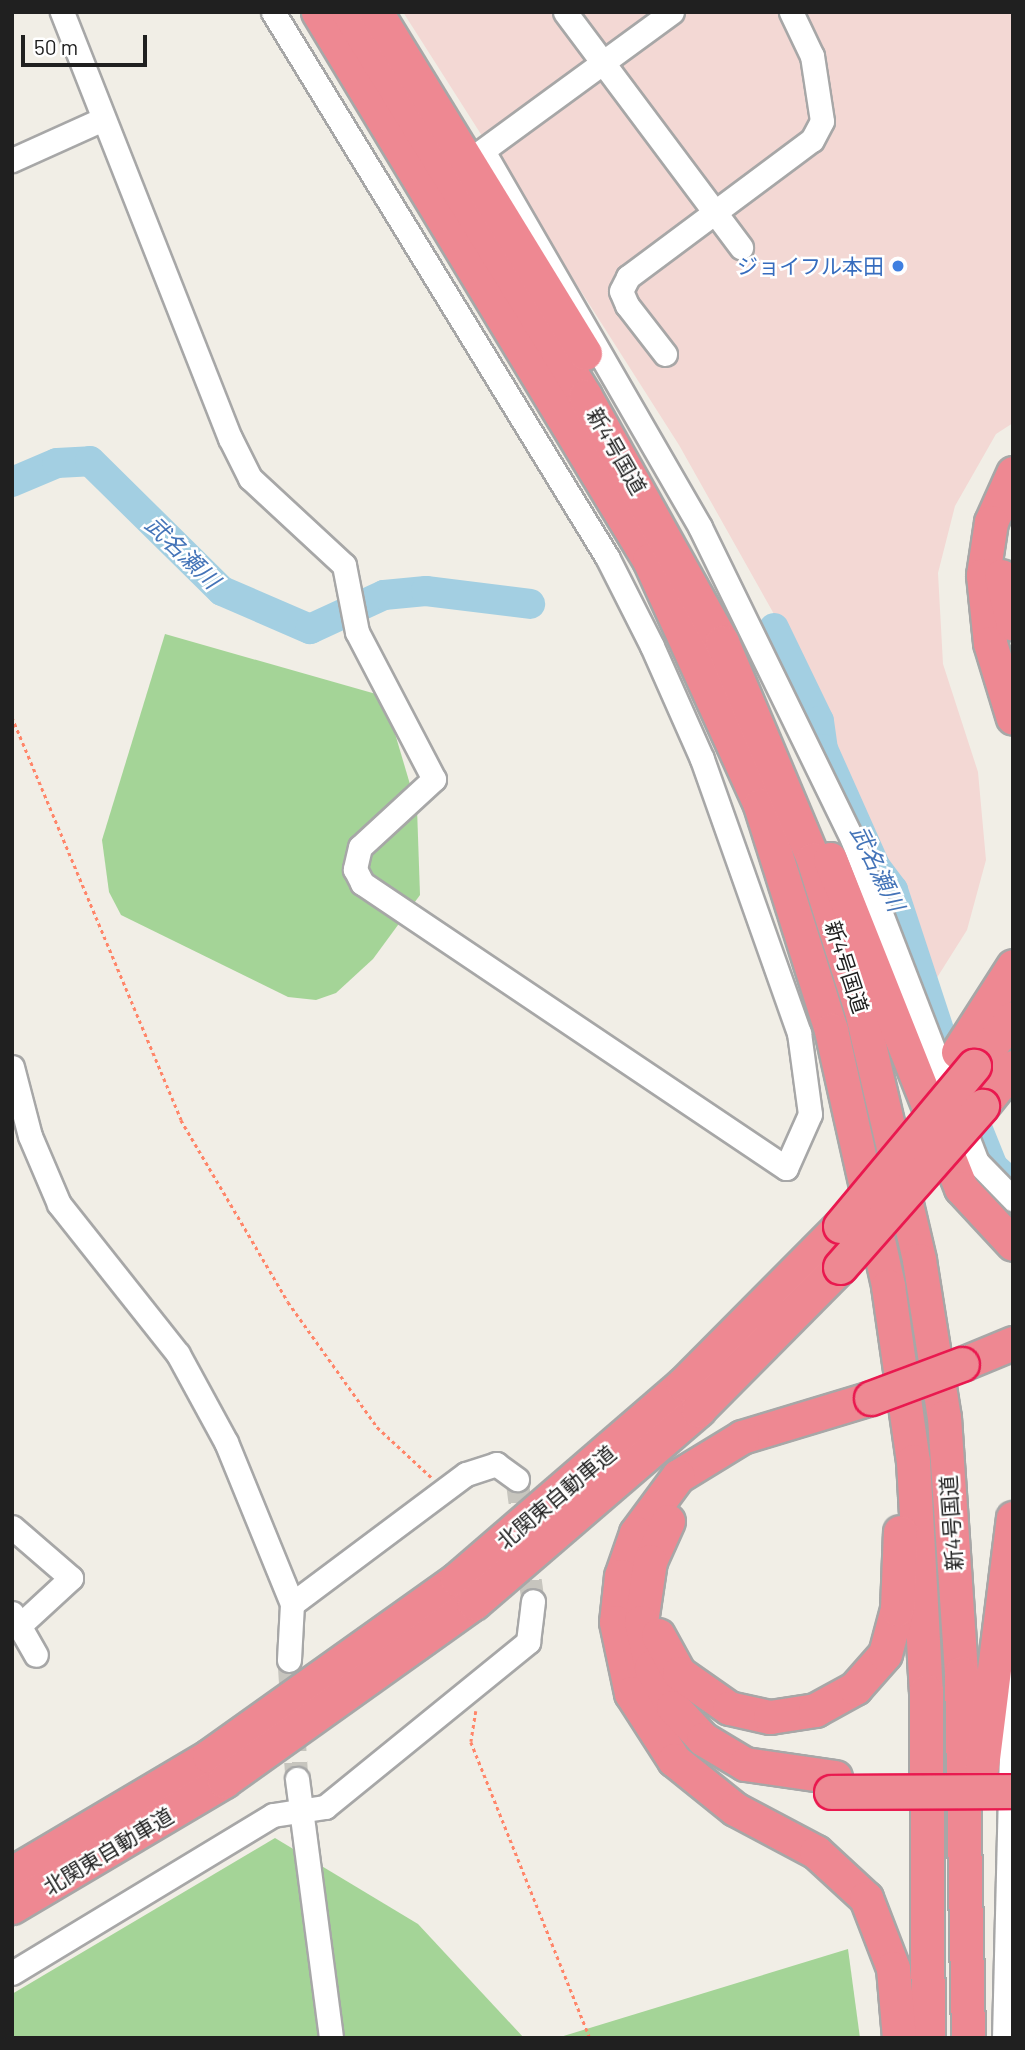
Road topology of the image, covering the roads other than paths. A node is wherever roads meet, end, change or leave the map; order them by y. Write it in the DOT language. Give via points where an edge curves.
graph roads {
  1 [pos="62,12"];
  2 [pos="273,12"];
  3 [pos="293,12"];
  4 [pos="318,12"];
  5 [pos="348,12"];
  6 [pos="376,12"];
  7 [pos="565,12"];
  8 [pos="672,12"];
  9 [pos="791,12"];
  10 [pos="602,63"];
  11 [pos="101,120"];
  12 [pos="477,155"];
  13 [pos="12,160"];
  14 [pos="713,210"];
  15 [pos="741,247"];
  16 [pos="665,354"];
  17 [pos="1013,472"];
  18 [pos="1013,512"];
  19 [pos="1013,624"];
  20 [pos="722,642"];
  21 [pos="1013,718"];
  22 [pos="729,732"];
  23 [pos="783,782"];
  24 [pos="790,899"];
  25 [pos="756,909"];
  26 [pos="1013,966"];
  27 [pos="1013,1018"];
  28 [pos="966,1059"];
  29 [pos="12,1067"];
  30 [pos="1013,1067"];
  31 [pos="1013,1092"];
  32 [pos="984,1114"];
  33 [pos="1008,1187"];
  34 [pos="1013,1244"];
  35 [pos="1013,1343"];
  36 [pos="1013,1361"];
  37 [pos="963,1373"];
  38 [pos="872,1406"];
  39 [pos="913,1461"];
  40 [pos="517,1479"];
  41 [pos="1013,1518"];
  42 [pos="12,1527"];
  43 [pos="645,1592"];
  44 [pos="533,1601"];
  45 [pos="292,1604"];
  46 [pos="16,1619"];
  47 [pos="618,1645"];
  48 [pos="36,1656"];
  49 [pos="289,1660"];
  50 [pos="1013,1678"];
  51 [pos="1013,1774"];
  52 [pos="297,1779"];
  53 [pos="833,1784"];
  54 [pos="1013,1791"];
  55 [pos="298,1809"];
  56 [pos="12,1873"];
  57 [pos="12,1907"];
  58 [pos="12,1973"];
  59 [pos="331,2038"];
  60 [pos="899,2038"];
  61 [pos="928,2038"];
  62 [pos="968,2038"];
  63 [pos="986,2038"];
  64 [pos="1004,2038"];
  1 -- 11 [label="street"];
  2 -- 25 [label="street" via="607,557 702,759"];
  3 -- 22 [label="highway"];
  4 -- 22 [label="highway, 新4号国道" via="589,452 649,560"];
  5 -- 20 [label="highway, 新4号国道" via="585,396"];
  6 -- 12 [label="highway"];
  7 -- 10 [label="street"];
  8 -- 10 [label="street"];
  9 -- 14 [label="street" via="813,57 822,121 812,140"];
  10 -- 12 [label="street"];
  10 -- 14 [label="street"];
  11 -- 13 [label="street"];
  11 -- 25 [label="street" via="178,296 234,448 250,478 344,565 357,632 433,779 360,847 355,869 362,883 786,1168 810,1114 799,1033"];
  12 -- 20 [label="highway" via="620,412 697,565"];
  12 -- 33 [label="street" via="644,420 774,673 853,841 976,1162"];
  14 -- 15 [label="street"];
  14 -- 16 [label="street" via="628,277 621,291"];
  17 -- 21 [label="highway" via="991,522 984,575 990,643"];
  18 -- 19 [label="highway" via="1001,574"];
  20 -- 23 [label="highway, 新4号国道"];
  22 -- 24 [label="highway, 新4号国道"];
  23 -- 34 [label="highway" via="840,875 961,1188"];
  23 -- 62 [label="highway, 新4号国道" via="862,1010 935,1352 961,1673"];
  24 -- 25 [label="street"];
  24 -- 39 [label="highway, 新4号国道" via="859,1135 902,1363"];
  26 -- 28 [label="highway"];
  27 -- 28 [label="highway"];
  28 -- 56 [label="highway, 北関東自動車道" via="837,1218 683,1384 544,1508 381,1637 209,1756"];
  29 -- 45 [label="street" via="30,1136 59,1204 178,1354 226,1442"];
  30 -- 32 [label="highway, 北関東自動車道"];
  31 -- 32 [label="highway"];
  32 -- 57 [label="highway, 北関東自動車道, bridge" via="837,1278 631,1471 474,1604 224,1781"];
  35 -- 37 [label="highway"];
  36 -- 37 [label="highway"];
  37 -- 38 [label="highway"];
  38 -- 43 [label="highway" via="748,1455 702,1482 659,1539"];
  38 -- 47 [label="highway" via="742,1437 678,1476 647,1514 628,1554 617,1600"];
  39 -- 43 [label="highway" via="901,1506 892,1636 871,1672 836,1701 770,1717 710,1698 666,1655"];
  39 -- 61 [label="highway, 新4号国道" via="926,1691"];
  40 -- 45 [label="street" via="496,1464 444,1489"];
  41 -- 63 [label="highway" via="982,1766"];
  42 -- 46 [label="street" via="71,1578"];
  43 -- 53 [label="highway" via="641,1622 651,1667 686,1724 745,1764"];
  44 -- 55 [label="street" via="528,1642 325,1807"];
  45 -- 49 [label="street"];
  46 -- 48 [label="street"];
  47 -- 53 [label="highway" via="668,1728 707,1763 771,1787"];
  47 -- 60 [label="highway" via="631,1693 674,1760 735,1809 816,1853 866,1898 893,1968"];
  50 -- 64 [label="street"];
  51 -- 53 [label="highway"];
  52 -- 55 [label="street"];
  53 -- 54 [label="highway, bridge"];
  55 -- 58 [label="street" via="273,1815"];
  55 -- 59 [label="street"];
}
